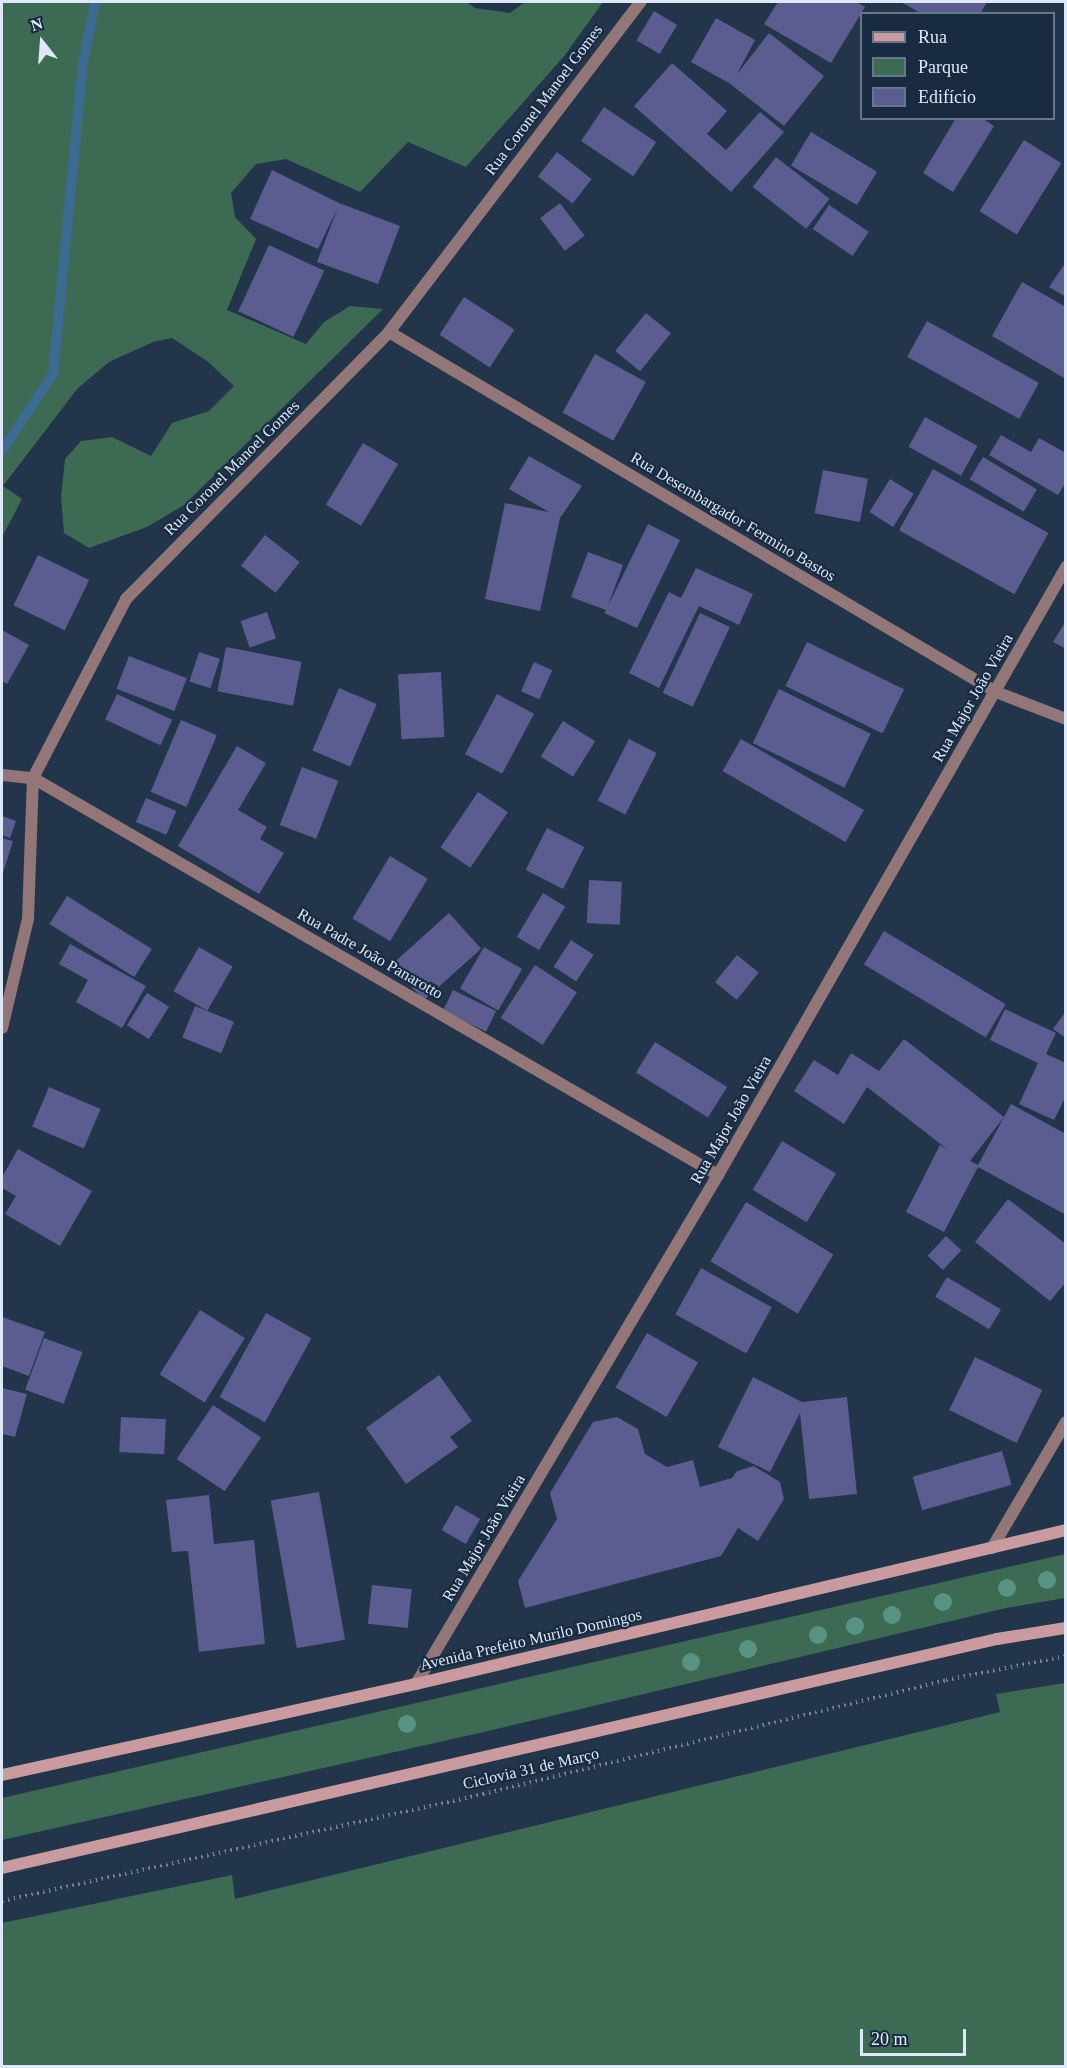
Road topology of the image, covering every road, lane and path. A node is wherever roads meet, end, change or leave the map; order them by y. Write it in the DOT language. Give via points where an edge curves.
graph roads {
  1 [pos="640,2"];
  2 [pos="389,332"];
  3 [pos="1065,567"];
  4 [pos="996,692"];
  5 [pos="1065,719"];
  6 [pos="2,775"];
  7 [pos="33,778"];
  8 [pos="2,1028"];
  9 [pos="718,1175"];
  10 [pos="1065,1422"];
  11 [pos="1065,1530"];
  12 [pos="992,1548"];
  13 [pos="1065,1628"];
  14 [pos="1065,1656"];
  15 [pos="416,1684"];
  16 [pos="2,1775"];
  17 [pos="2,1868"];
  18 [pos="2,1901"];
  1 -- 2 [label="street, Rua Coronel Manoel Gomes"];
  2 -- 4 [label="street, Rua Desembargador Fermino Bastos"];
  2 -- 7 [label="street, Rua Coronel Manoel Gomes" via="126,599"];
  3 -- 4 [label="street, Rua Major João Vieira"];
  4 -- 5 [label="street, Rua Desembargador Fermino Bastos"];
  4 -- 9 [label="street, Rua Major João Vieira"];
  6 -- 7 [label="street, Rua Padre João Panarotto"];
  7 -- 8 [label="street, Rua Coronel Manoel Gomes" via="28,919"];
  7 -- 9 [label="street, Rua Padre João Panarotto"];
  9 -- 15 [label="street, Rua Major João Vieira"];
  10 -- 12 [label="street"];
  11 -- 12 [label="main road, Avenida Prefeito Murilo Domingos"];
  12 -- 15 [label="main road, Avenida Prefeito Murilo Domingos"];
  13 -- 17 [label="main road" via="997,1639"];
  14 -- 18 [label="path, Ciclovia 31 de Março" via="946,1680 483,1794"];
  15 -- 16 [label="main road, Avenida Prefeito Murilo Domingos"];
}
